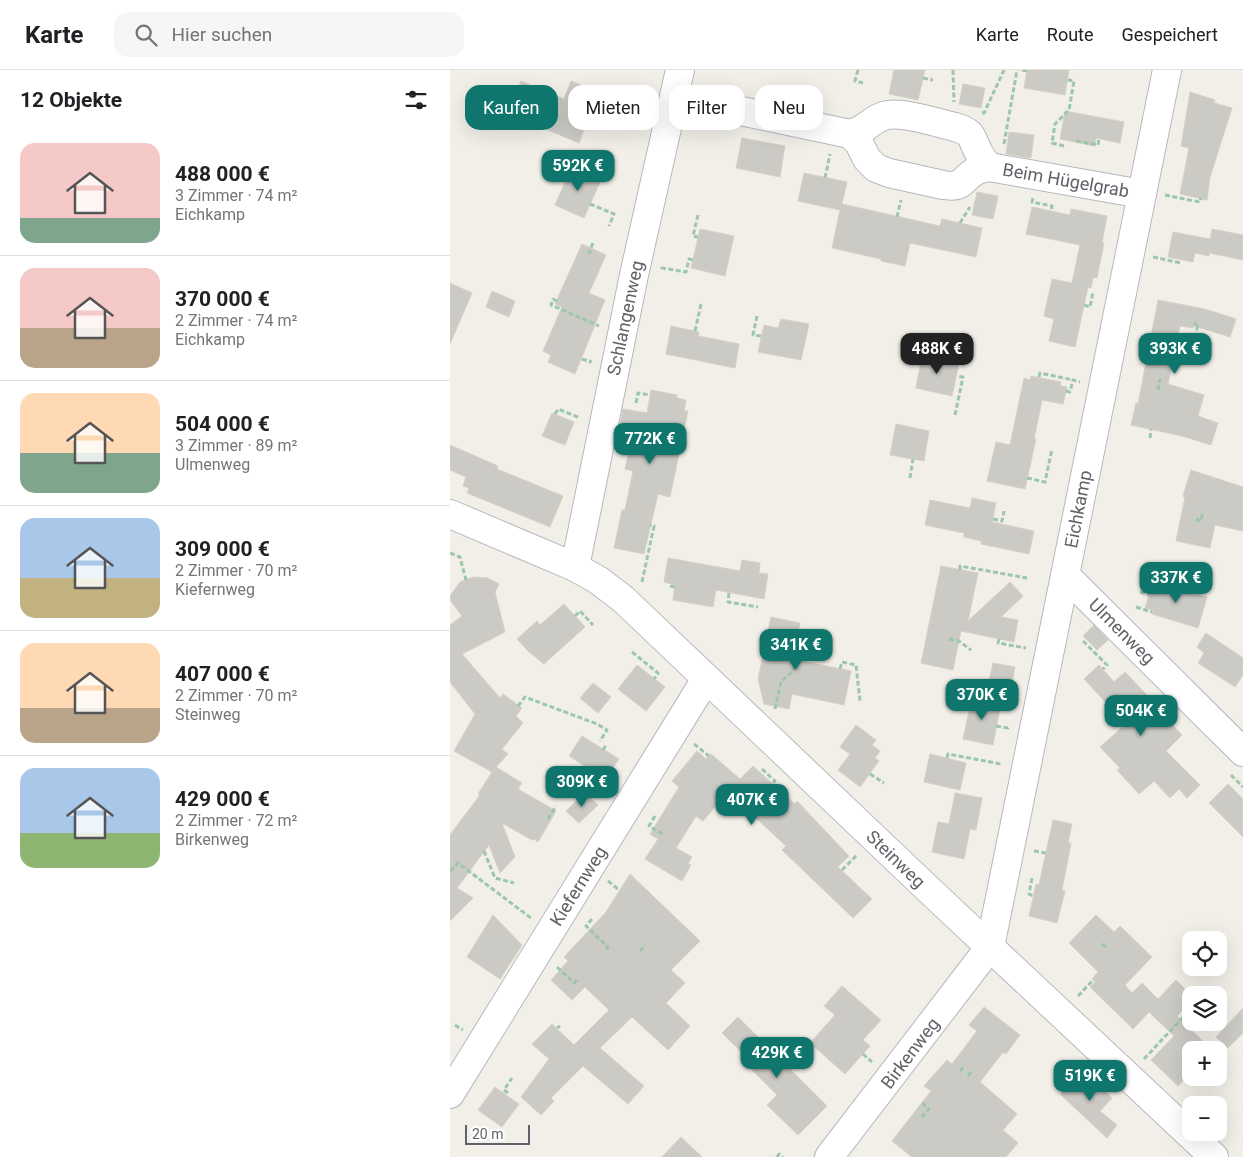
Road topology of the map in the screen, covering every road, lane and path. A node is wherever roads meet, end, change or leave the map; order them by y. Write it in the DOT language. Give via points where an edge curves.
graph roads {
  1 [pos="680,70"];
  2 [pos="858,70"];
  3 [pos="953,70"];
  4 [pos="1004,70"];
  5 [pos="1017,70"];
  6 [pos="1022,70"];
  7 [pos="1167,70"];
  8 [pos="1027,71"];
  9 [pos="923,78"];
  10 [pos="933,80"];
  11 [pos="1068,80"];
  12 [pos="863,83"];
  13 [pos="677,85"];
  14 [pos="954,108"];
  15 [pos="745,112"];
  16 [pos="977,112"];
  17 [pos="669,120"];
  18 [pos="850,134"];
  19 [pos="1099,139"];
  20 [pos="1076,140"];
  21 [pos="1004,144"];
  22 [pos="1064,146"];
  23 [pos="989,167"];
  24 [pos="1143,192"];
  25 [pos="1201,198"];
  26 [pos="590,204"];
  27 [pos="698,215"];
  28 [pos="609,226"];
  29 [pos="698,237"];
  30 [pos="592,243"];
  31 [pos="593,253"];
  32 [pos="693,260"];
  33 [pos="661,274"];
  34 [pos="1093,292"];
  35 [pos="557,301"];
  36 [pos="701,304"];
  37 [pos="1084,306"];
  38 [pos="757,316"];
  39 [pos="1194,324"];
  40 [pos="695,331"];
  41 [pos="621,336"];
  42 [pos="761,336"];
  43 [pos="1193,345"];
  44 [pos="956,376"];
  45 [pos="1039,377"];
  46 [pos="1160,379"];
  47 [pos="1073,380"];
  48 [pos="1158,390"];
  49 [pos="650,395"];
  50 [pos="636,403"];
  51 [pos="955,415"];
  52 [pos="1151,429"];
  53 [pos="602,434"];
  54 [pos="1150,438"];
  55 [pos="650,448"];
  56 [pos="1052,449"];
  57 [pos="913,459"];
  58 [pos="910,478"];
  59 [pos="1027,478"];
  60 [pos="1004,512"];
  61 [pos="1203,512"];
  62 [pos="450,514"];
  63 [pos="992,519"];
  64 [pos="1196,520"];
  65 [pos="650,525"];
  66 [pos="450,553"];
  67 [pos="575,567"];
  68 [pos="960,570"];
  69 [pos="1065,575"];
  70 [pos="1027,578"];
  71 [pos="466,580"];
  72 [pos="670,586"];
  73 [pos="675,587"];
  74 [pos="1140,592"];
  75 [pos="729,593"];
  76 [pos="1149,594"];
  77 [pos="758,607"];
  78 [pos="1136,607"];
  79 [pos="636,610"];
  80 [pos="1152,612"];
  81 [pos="575,616"];
  82 [pos="593,626"];
  83 [pos="949,639"];
  84 [pos="999,639"];
  85 [pos="1083,642"];
  86 [pos="795,644"];
  87 [pos="971,650"];
  88 [pos="632,652"];
  89 [pos="1049,653"];
  90 [pos="840,669"];
  91 [pos="1103,670"];
  92 [pos="654,679"];
  93 [pos="706,679"];
  94 [pos="860,701"];
  95 [pos="518,706"];
  96 [pos="774,716"];
  97 [pos="1010,721"];
  98 [pos="996,726"];
  99 [pos="600,741"];
  100 [pos="606,745"];
  101 [pos="603,750"];
  102 [pos="1243,752"];
  103 [pos="947,758"];
  104 [pos="762,769"];
  105 [pos="1026,769"];
  106 [pos="870,774"];
  107 [pos="773,783"];
  108 [pos="884,783"];
  109 [pos="556,806"];
  110 [pos="655,816"];
  111 [pos="548,819"];
  112 [pos="664,835"];
  113 [pos="484,851"];
  114 [pos="450,871"];
  115 [pos="1032,878"];
  116 [pos="514,883"];
  117 [pos="1033,896"];
  118 [pos="592,919"];
  119 [pos="550,932"];
  120 [pos="1102,944"];
  121 [pos="645,945"];
  122 [pos="990,947"];
  123 [pos="1107,948"];
  124 [pos="605,950"];
  125 [pos="640,950"];
  126 [pos="551,974"];
  127 [pos="577,980"];
  128 [pos="1182,1018"];
  129 [pos="792,1058"];
  130 [pos="785,1064"];
  131 [pos="964,1066"];
  132 [pos="960,1071"];
  133 [pos="971,1072"];
  134 [pos="968,1076"];
  135 [pos="1127,1076"];
  136 [pos="512,1078"];
  137 [pos="508,1093"];
  138 [pos="450,1094"];
  139 [pos="922,1103"];
  140 [pos="922,1117"];
  141 [pos="777,1157"];
  142 [pos="783,1157"];
  143 [pos="829,1157"];
  144 [pos="1214,1157"];
  1 -- 13 [label="street, Schlangenweg"];
  2 -- 12 [label="path" via="855,81"];
  3 -- 14 [label="path"];
  4 -- 16 [label="path" via="984,113"];
  5 -- 21 [label="path"];
  6 -- 8 [label="path"];
  7 -- 24 [label="street, Eichkamp"];
  9 -- 10 [label="path"];
  11 -- 22 [label="path" via="1074,81 1069,110 1055,124 1052,143"];
  15 -- 18 [label="street"];
  17 -- 41 [label="street, Schlangenweg"];
  18 -- 23 [label="street, Beim Hügelgrab" via="871,164 889,173 951,186 977,170"];
  18 -- 23 [label="street, Beim Hügelgrab" via="887,115 955,127 970,134"];
  19 -- 20 [label="path" via="1098,144"];
  23 -- 24 [label="street, Beim Hügelgrab"];
  24 -- 25 [label="path" via="1200,202"];
  24 -- 69 [label="street, Eichkamp"];
  26 -- 28 [label="path" via="614,214"];
  27 -- 29 [label="path" via="693,236"];
  30 -- 31 [label="path" via="589,252"];
  32 -- 33 [label="path" via="688,259 686,272 662,268"];
  34 -- 37 [label="path" via="1090,306"];
  35 -- 41 [label="path" via="554,299 551,305"];
  36 -- 40 [label="path"];
  38 -- 42 [label="path" via="753,334"];
  39 -- 43 [label="path" via="1198,324"];
  41 -- 53 [label="street, Schlangenweg"];
  44 -- 51 [label="path" via="963,377"];
  45 -- 47 [label="path" via="1040,373"];
  46 -- 48 [label="path"];
  49 -- 50 [label="path" via="638,393"];
  52 -- 54 [label="path"];
  53 -- 55 [label="path" via="651,444"];
  53 -- 67 [label="street, Schlangenweg"];
  56 -- 59 [label="path" via="1045,482"];
  57 -- 58 [label="path"];
  60 -- 63 [label="path" via="1002,523"];
  61 -- 64 [label="path" via="1201,521"];
  62 -- 67 [label="street, Steinweg"];
  65 -- 79 [label="path" via="654,526"];
  66 -- 71 [label="path" via="460,557"];
  67 -- 79 [label="street, Steinweg" via="598,580"];
  68 -- 70 [label="path" via="960,566"];
  69 -- 89 [label="street, Eichkamp"];
  69 -- 102 [label="street, Ulmenweg"];
  72 -- 73 [label="path"];
  74 -- 76 [label="path"];
  75 -- 77 [label="path" via="728,602"];
  78 -- 80 [label="path"];
  79 -- 93 [label="street, Steinweg"];
  81 -- 82 [label="path" via="580,611"];
  83 -- 87 [label="path"];
  84 -- 89 [label="path" via="998,642"];
  85 -- 91 [label="path" via="1107,665"];
  86 -- 96 [label="path" via="798,645 793,671 781,682"];
  88 -- 92 [label="path" via="658,673"];
  89 -- 105 [label="street, Eichkamp"];
  90 -- 94 [label="path" via="842,662 856,665"];
  93 -- 119 [label="street, Kiefernweg"];
  93 -- 122 [label="street, Steinweg"];
  95 -- 99 [label="path" via="525,697 597,724 607,730"];
  97 -- 98 [label="path" via="1008,728"];
  100 -- 101 [label="path"];
  103 -- 105 [label="path" via="948,754"];
  104 -- 107 [label="path" via="775,781"];
  105 -- 122 [label="street, Eichkamp"];
  106 -- 108 [label="path"];
  109 -- 111 [label="path"];
  110 -- 112 [label="path" via="649,826"];
  113 -- 116 [label="path" via="495,878"];
  114 -- 119 [label="path" via="458,863"];
  115 -- 117 [label="path" via="1028,894"];
  118 -- 124 [label="path" via="586,926 608,947"];
  119 -- 138 [label="street, Kiefernweg"];
  120 -- 123 [label="path"];
  121 -- 125 [label="path"];
  122 -- 135 [label="street, Steinweg"];
  122 -- 143 [label="street, Birkenweg"];
  126 -- 127 [label="path" via="557,967 574,983"];
  128 -- 135 [label="path"];
  129 -- 130 [label="path"];
  131 -- 132 [label="path"];
  133 -- 134 [label="path"];
  135 -- 144 [label="street, Steinweg"];
  136 -- 137 [label="path" via="504,1090"];
  139 -- 140 [label="path" via="929,1109"];
  141 -- 142 [label="path" via="779,1154"];
}
